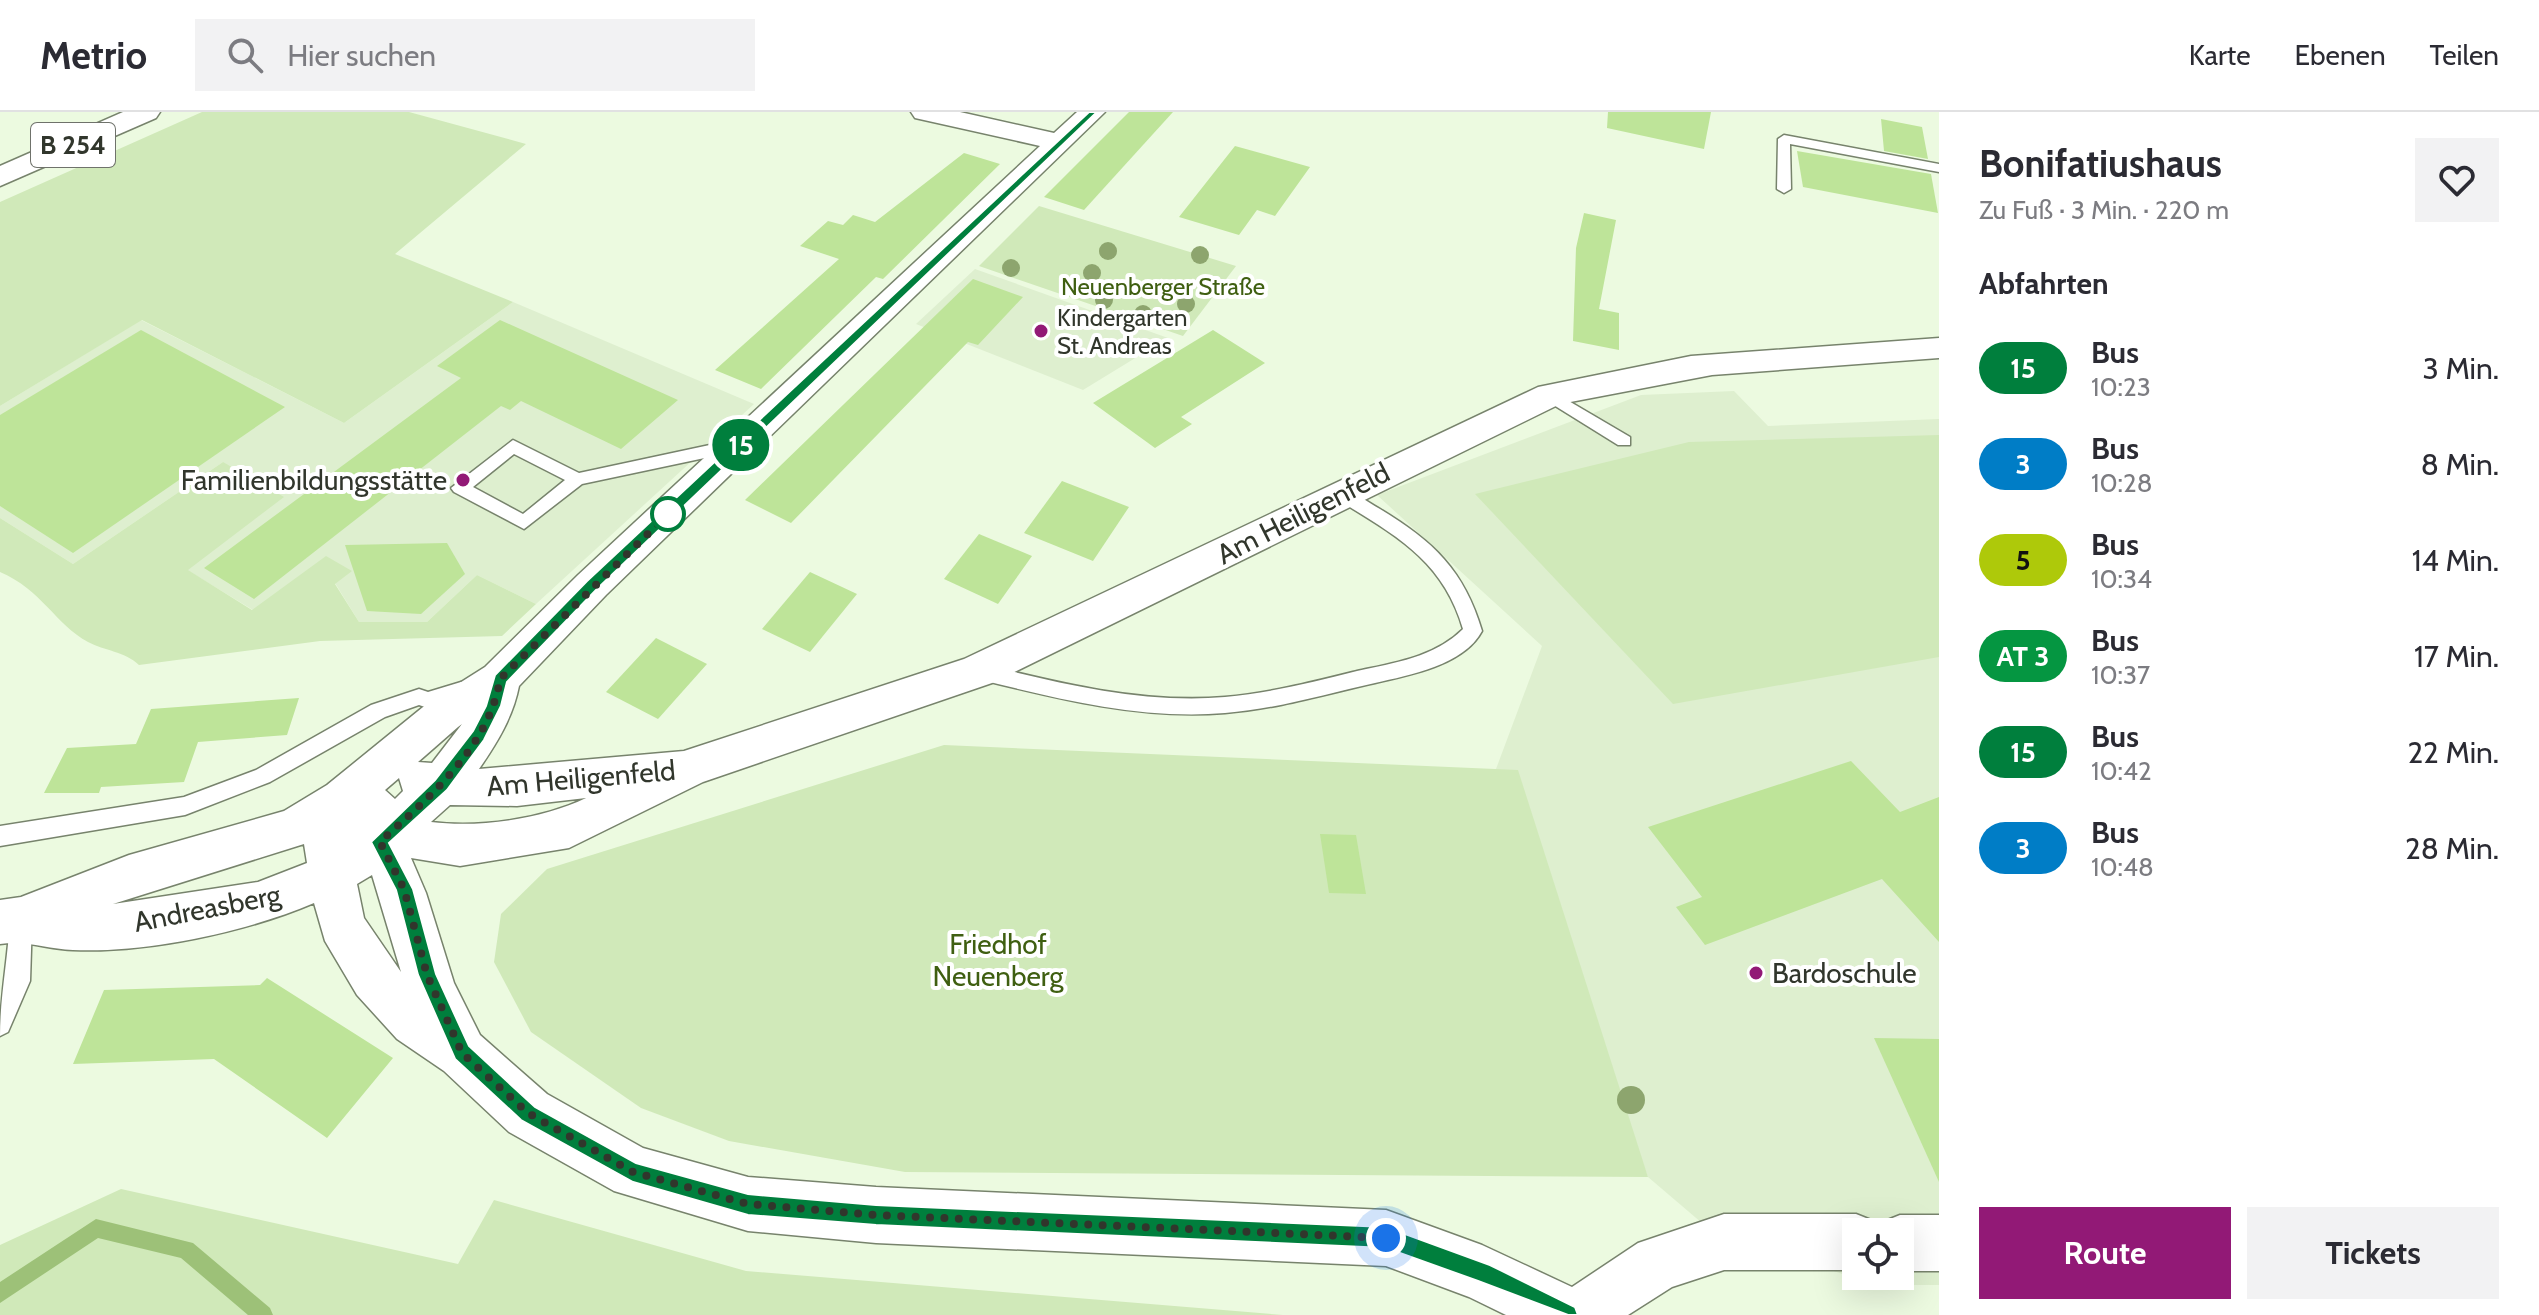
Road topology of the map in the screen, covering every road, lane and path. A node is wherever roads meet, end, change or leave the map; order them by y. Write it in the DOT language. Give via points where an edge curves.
graph roads {
  1 [pos="103,112"];
  2 [pos="146,112"];
  3 [pos="924,112"];
  4 [pos="1092,112"];
  5 [pos="1059,142"];
  6 [pos="0,155"];
  7 [pos="1939,168"];
  8 [pos="0,177"];
  9 [pos="1784,189"];
  10 [pos="1939,348"];
  11 [pos="1550,395"];
  12 [pos="1624,441"];
  13 [pos="744,443"];
  14 [pos="577,479"];
  15 [pos="1341,494"];
  16 [pos="978,671"];
  17 [pos="500,679"];
  18 [pos="689,768"];
  19 [pos="441,785"];
  20 [pos="349,793"];
  21 [pos="387,835"];
  22 [pos="0,836"];
  23 [pos="333,874"];
  24 [pos="10,921"];
  25 [pos="0,1024"];
  26 [pos="462,1053"];
  27 [pos="1842,1242"];
  28 [pos="1914,1243"];
  29 [pos="1939,1243"];
  30 [pos="1568,1315"];
  31 [pos="1583,1315"];
  1 -- 6 [label="main road, B 254"];
  2 -- 8 [label="main road, B 254"];
  3 -- 5 [label="street"];
  4 -- 5 [label="street"];
  5 -- 13 [label="street"];
  7 -- 9 [label="lane" via="1784,139"];
  10 -- 11 [label="street, Am Heiligenfeld" via="1714,364"];
  11 -- 12 [label="lane"];
  11 -- 15 [label="street, Am Heiligenfeld"];
  13 -- 14 [label="lane"];
  13 -- 17 [label="street"];
  14 -- 14 [label="lane" via="513,446 460,488 524,523"];
  15 -- 16 [label="street, Am Heiligenfeld"];
  15 -- 16 [label="lane" via="1438,559 1469,610 1473,631 1464,643 1394,671 1266,700 1203,706 1136,702"];
  16 -- 18 [label="street, Am Heiligenfeld"];
  17 -- 19 [label="street" via="479,735"];
  17 -- 20 [label="street" via="443,715"];
  17 -- 22 [label="lane" via="378,711 263,776 185,806"];
  18 -- 19 [label="street, Am Heiligenfeld" via="624,771 544,785"];
  18 -- 21 [label="street, Am Heiligenfeld" via="569,828 460,846"];
  19 -- 20 [label="street, Am Heiligenfeld"];
  19 -- 21 [label="street"];
  20 -- 21 [label="street"];
  20 -- 23 [label="street"];
  20 -- 24 [label="street, Andreasberg" via="254,842 129,876"];
  21 -- 23 [label="street, Andreasberg"];
  21 -- 26 [label="street" via="427,975"];
  23 -- 24 [label="street, Andreasberg" via="259,904 121,926 71,928"];
  23 -- 26 [label="street" via="342,925 374,978 415,1022"];
  24 -- 25 [label="lane" via="18,981"];
  26 -- 30 [label="street" via="528,1113 633,1172 748,1204 876,1215 1386,1238 1482,1273"];
  27 -- 31 [label="street" via="1724,1242 1658,1263"];
  28 -- 29 [label="street"];
}
